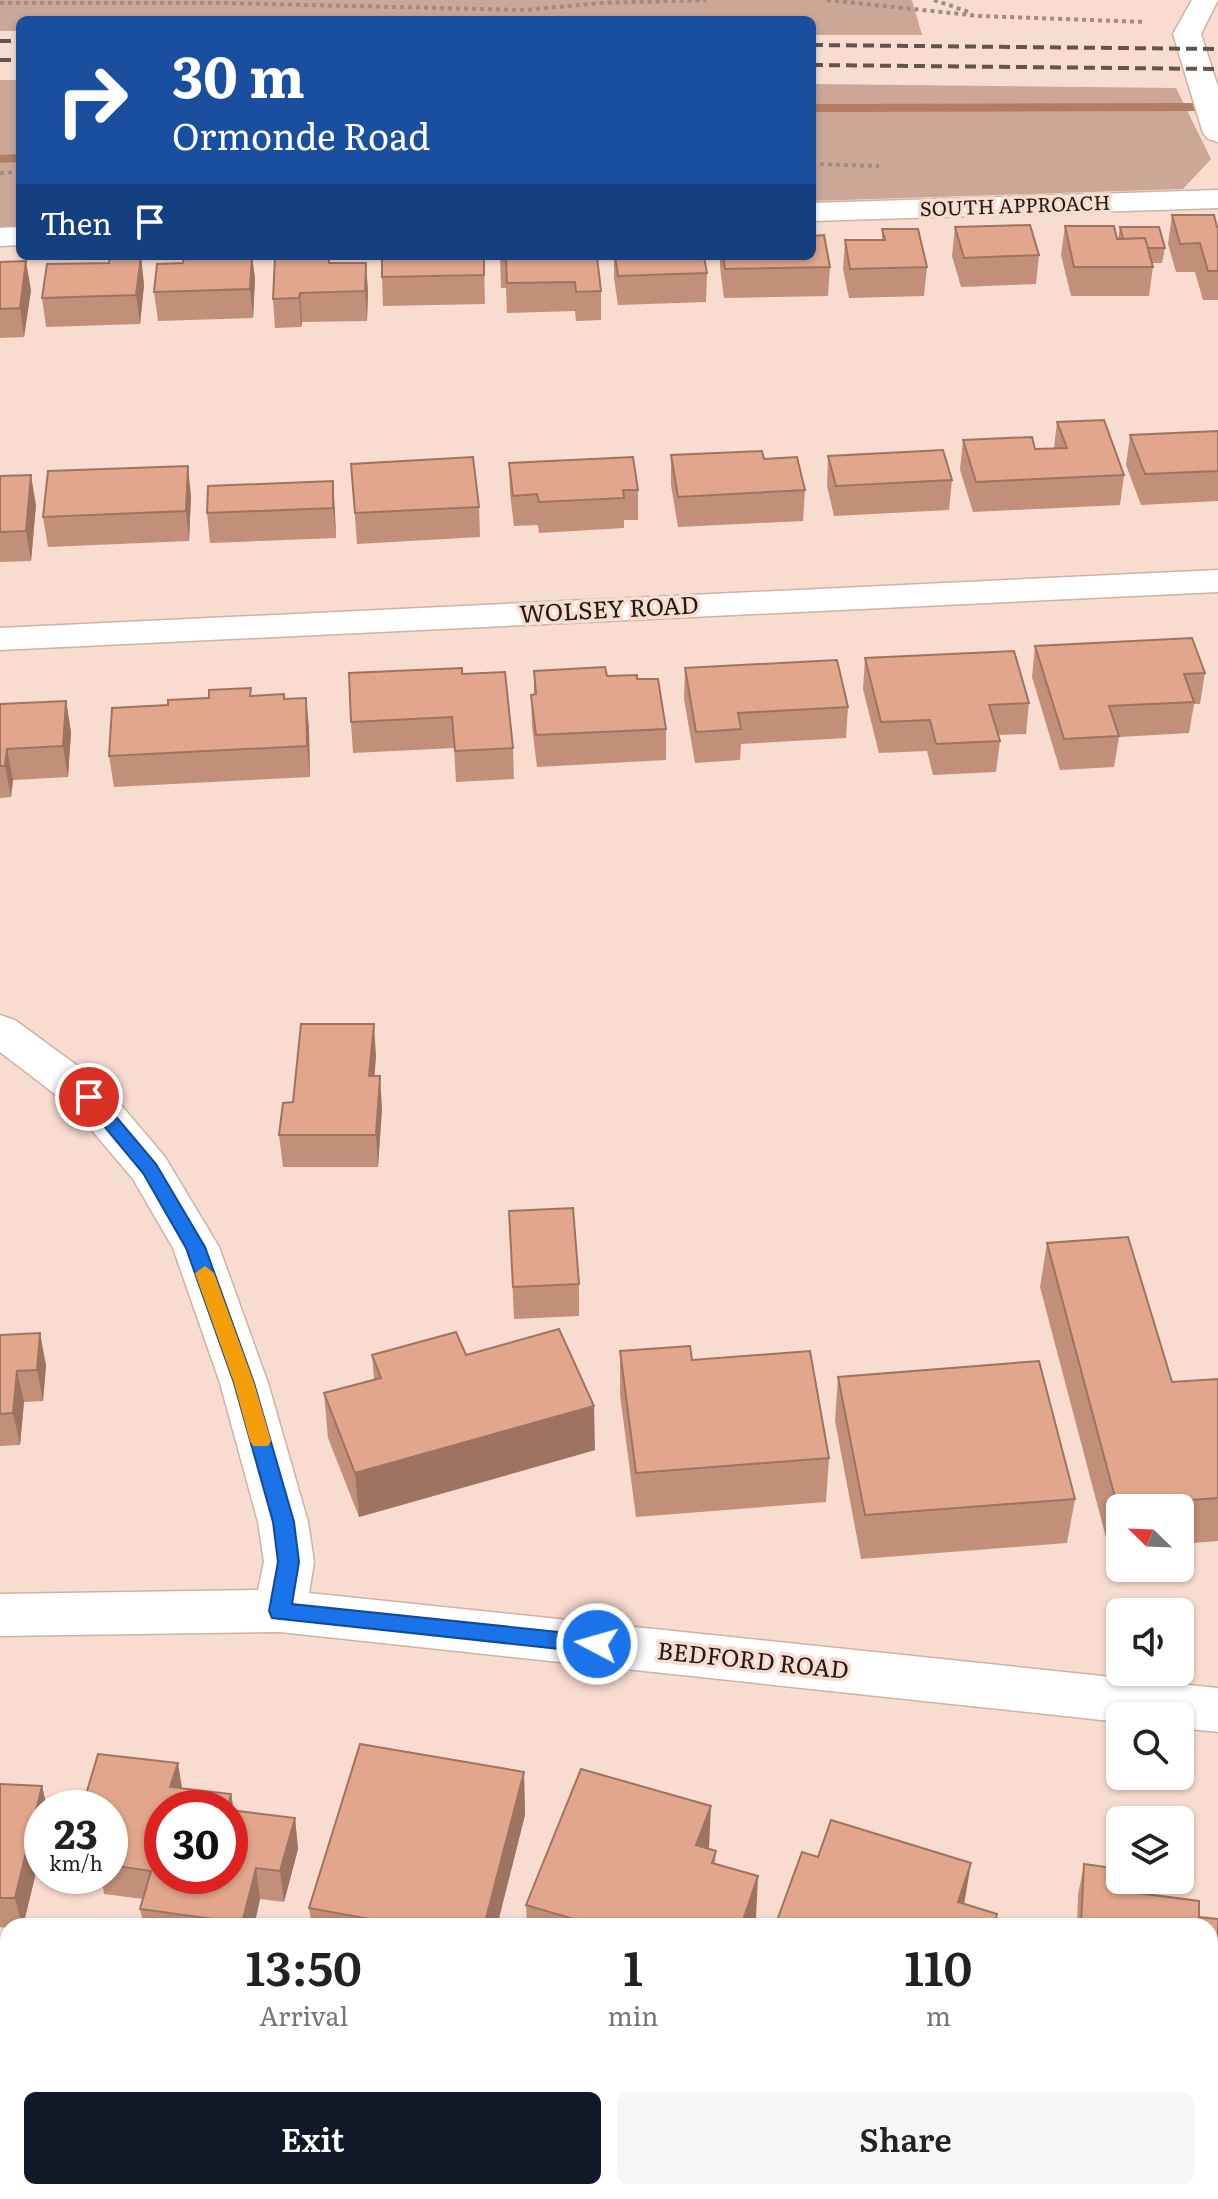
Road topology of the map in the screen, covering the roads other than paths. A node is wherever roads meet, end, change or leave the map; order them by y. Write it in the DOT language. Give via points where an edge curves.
graph roads {
  1 [pos="1198,12"];
  2 [pos="1211,113"];
  3 [pos="1218,199"];
  4 [pos="816,212"];
  5 [pos="1218,581"];
  6 [pos="0,639"];
  7 [pos="0,1030"];
  8 [pos="280,1611"];
  9 [pos="0,1615"];
  10 [pos="1218,1710"];
  1 -- 2 [label="street" via="1187,34"];
  3 -- 4 [label="street, SOUTH APPROACH"];
  5 -- 6 [label="street, WOLSEY ROAD"];
  7 -- 8 [label="street" via="89,1097 149,1168 196,1247 244,1383 283,1522 289,1562"];
  8 -- 9 [label="street, BEDFORD ROAD"];
  8 -- 10 [label="street, BEDFORD ROAD"];
}
